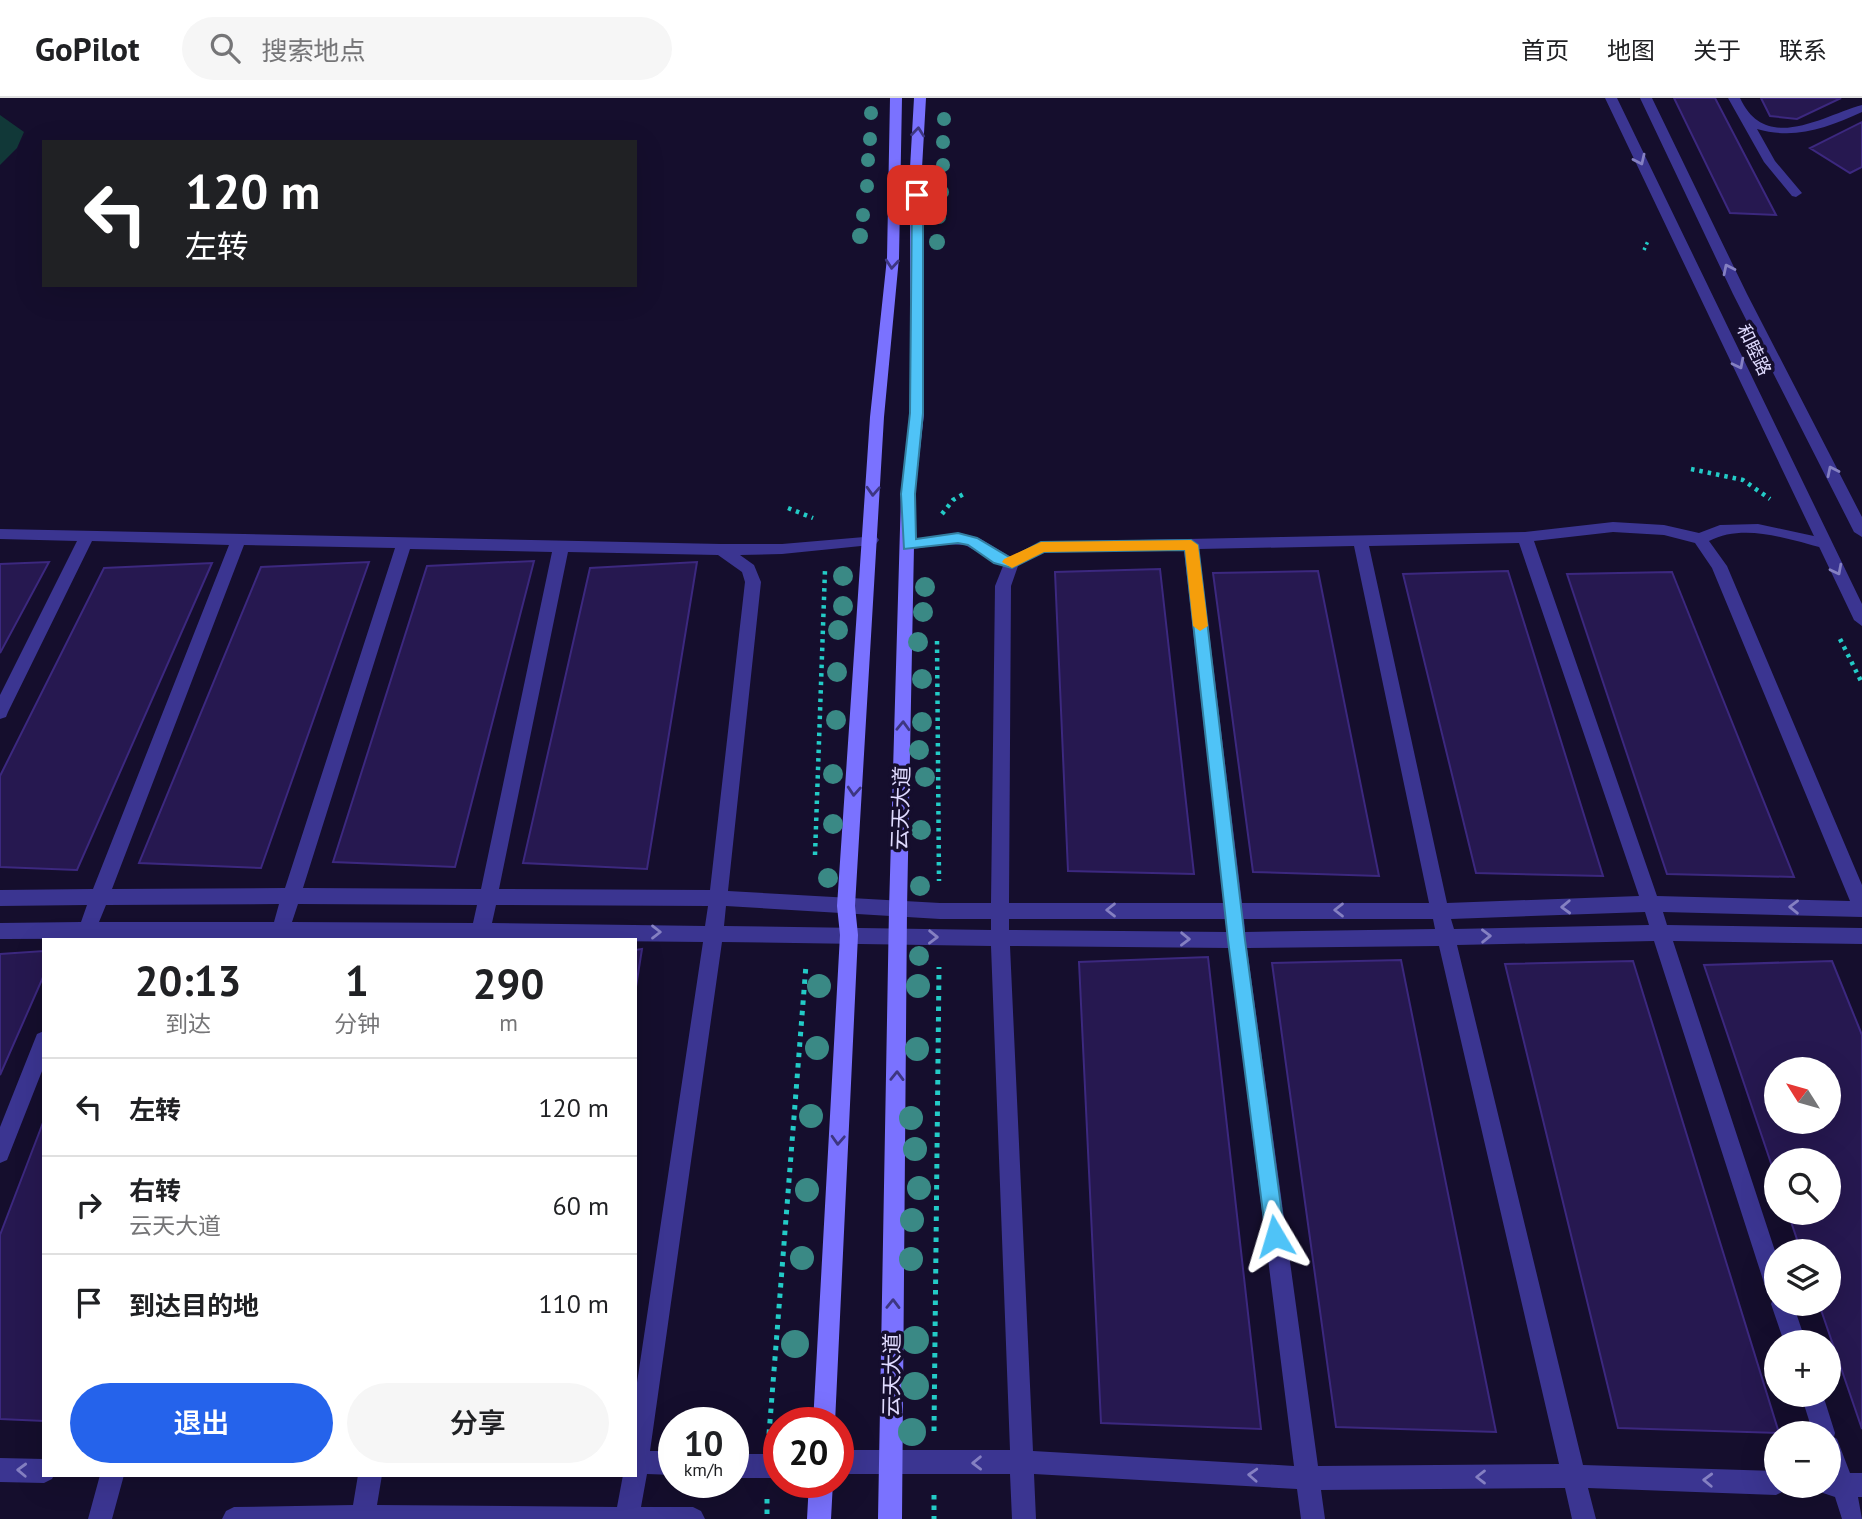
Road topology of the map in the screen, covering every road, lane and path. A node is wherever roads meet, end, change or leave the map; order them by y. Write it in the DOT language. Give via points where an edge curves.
graph roads {
  1 [pos="896,98"];
  2 [pos="920,98"];
  3 [pos="1611,98"];
  4 [pos="1646,98"];
  5 [pos="1734,98"];
  6 [pos="1862,108"];
  7 [pos="1744,117"];
  8 [pos="1796,193"];
  9 [pos="967,492"];
  10 [pos="788,508"];
  11 [pos="1862,532"];
  12 [pos="0,534"];
  13 [pos="87,536"];
  14 [pos="1525,537"];
  15 [pos="1700,539"];
  16 [pos="238,540"];
  17 [pos="871,540"];
  18 [pos="1360,540"];
  19 [pos="936,541"];
  20 [pos="1823,543"];
  21 [pos="404,544"];
  22 [pos="909,545"];
  23 [pos="1191,545"];
  24 [pos="561,547"];
  25 [pos="822,547"];
  26 [pos="721,550"];
  27 [pos="1012,563"];
  28 [pos="1862,620"];
  29 [pos="937,636"];
  30 [pos="0,712"];
  31 [pos="291,896"];
  32 [pos="0,898"];
  33 [pos="99,898"];
  34 [pos="489,898"];
  35 [pos="717,898"];
  36 [pos="814,904"];
  37 [pos="1650,904"];
  38 [pos="846,906"];
  39 [pos="1862,908"];
  40 [pos="898,909"];
  41 [pos="1233,909"];
  42 [pos="1000,910"];
  43 [pos="940,911"];
  44 [pos="1440,911"];
  45 [pos="0,931"];
  46 [pos="713,932"];
  47 [pos="1661,933"];
  48 [pos="809,934"];
  49 [pos="85,935"];
  50 [pos="278,935"];
  51 [pos="849,935"];
  52 [pos="480,936"];
  53 [pos="899,936"];
  54 [pos="1000,936"];
  55 [pos="1862,936"];
  56 [pos="1447,937"];
  57 [pos="940,938"];
  58 [pos="1237,940"];
  59 [pos="42,1045"];
  60 [pos="0,1153"];
  61 [pos="1764,1249"];
  62 [pos="777,1407"];
  63 [pos="825,1407"];
  64 [pos="637,1461"];
  65 [pos="854,1462"];
  66 [pos="1022,1462"];
  67 [pos="891,1463"];
  68 [pos="933,1464"];
  69 [pos="658,1465"];
  70 [pos="637,1468"];
  71 [pos="0,1470"];
  72 [pos="42,1471"];
  73 [pos="1573,1476"];
  74 [pos="112,1477"];
  75 [pos="370,1477"];
  76 [pos="634,1477"];
  77 [pos="1307,1478"];
  78 [pos="1764,1483"];
  79 [pos="1844,1485"];
  80 [pos="769,1498"];
  81 [pos="820,1498"];
  82 [pos="363,1518"];
  83 [pos="627,1518"];
  84 [pos="100,1519"];
  85 [pos="234,1519"];
  86 [pos="693,1519"];
  87 [pos="767,1519"];
  88 [pos="819,1519"];
  89 [pos="890,1519"];
  90 [pos="934,1519"];
  91 [pos="1024,1519"];
  92 [pos="1313,1519"];
  93 [pos="1584,1519"];
  94 [pos="1854,1519"];
  1 -- 17 [label="main road, one-way" via="893,258 877,417"];
  22 -- 2 [label="main road, 云天大道, one-way" via="908,494 917,413"];
  3 -- 20 [label="street, 和睦路, one-way"];
  11 -- 4 [label="street, 和睦路, one-way" via="1740,295"];
  5 -- 7 [label="street"];
  6 -- 7 [label="street" via="1813,130 1768,128"];
  7 -- 8 [label="street" via="1763,151"];
  9 -- 19 [label="path" via="945,508"];
  10 -- 25 [label="path" via="814,519"];
  12 -- 13 [label="street"];
  13 -- 16 [label="street"];
  13 -- 30 [label="street"];
  14 -- 15 [label="street" via="1613,527 1664,530"];
  14 -- 18 [label="street"];
  14 -- 37 [label="street"];
  15 -- 20 [label="street" via="1719,530 1742,529"];
  15 -- 39 [label="street" via="1719,566"];
  16 -- 21 [label="street"];
  16 -- 33 [label="street"];
  17 -- 25 [label="street"];
  17 -- 38 [label="main road, one-way"];
  18 -- 23 [label="street"];
  18 -- 44 [label="street"];
  19 -- 22 [label="street"];
  19 -- 27 [label="street" via="972,541"];
  20 -- 28 [label="street, 和睦路, one-way"];
  21 -- 24 [label="street"];
  21 -- 31 [label="street"];
  40 -- 22 [label="main road, 云天大道, one-way"];
  23 -- 27 [label="street" via="1041,547"];
  23 -- 41 [label="street"];
  24 -- 26 [label="street"];
  24 -- 34 [label="street"];
  25 -- 26 [label="street"];
  25 -- 36 [label="path" via="825,576"];
  26 -- 35 [label="street" via="749,569 753,582"];
  27 -- 42 [label="street" via="1003,586"];
  29 -- 43 [label="path"];
  31 -- 33 [label="street"];
  31 -- 34 [label="street"];
  31 -- 50 [label="street"];
  32 -- 33 [label="street"];
  33 -- 49 [label="street"];
  34 -- 35 [label="street"];
  34 -- 52 [label="street"];
  35 -- 36 [label="street"];
  35 -- 46 [label="street"];
  36 -- 38 [label="street"];
  39 -- 37 [label="street, one-way"];
  37 -- 44 [label="street, one-way"];
  37 -- 47 [label="street"];
  38 -- 40 [label="street"];
  38 -- 51 [label="main road"];
  40 -- 43 [label="street"];
  40 -- 53 [label="main road, 云天大道"];
  41 -- 42 [label="street, one-way"];
  44 -- 41 [label="street, one-way"];
  41 -- 58 [label="street"];
  42 -- 43 [label="street"];
  42 -- 54 [label="street"];
  44 -- 56 [label="street"];
  45 -- 49 [label="street"];
  46 -- 48 [label="street"];
  52 -- 46 [label="street, one-way"];
  46 -- 64 [label="street"];
  47 -- 55 [label="street"];
  56 -- 47 [label="street, one-way"];
  47 -- 61 [label="street"];
  48 -- 51 [label="street"];
  48 -- 62 [label="path"];
  49 -- 50 [label="street"];
  50 -- 52 [label="street"];
  51 -- 53 [label="street"];
  51 -- 63 [label="main road, one-way"];
  53 -- 57 [label="street, one-way"];
  67 -- 53 [label="main road, 云天大道, one-way"];
  54 -- 57 [label="street"];
  54 -- 58 [label="street, one-way"];
  54 -- 66 [label="street"];
  56 -- 58 [label="street"];
  56 -- 73 [label="street"];
  57 -- 68 [label="path"];
  58 -- 77 [label="street"];
  59 -- 60 [label="street"];
  65 -- 67 [label="street"];
  66 -- 68 [label="street, one-way"];
  77 -- 66 [label="street, one-way"];
  66 -- 91 [label="street"];
  67 -- 68 [label="street"];
  67 -- 89 [label="main road, 云天大道"];
  68 -- 90 [label="path"];
  69 -- 70 [label="street"];
  72 -- 71 [label="street, one-way"];
  73 -- 77 [label="street, one-way"];
  78 -- 73 [label="street, one-way"];
  73 -- 93 [label="street"];
  74 -- 84 [label="street"];
  75 -- 82 [label="street"];
  76 -- 83 [label="street"];
  77 -- 92 [label="street"];
  79 -- 94 [label="street"];
  80 -- 87 [label="path"];
  81 -- 88 [label="main road"];
  82 -- 83 [label="street"];
  82 -- 85 [label="street"];
  83 -- 86 [label="street"];
}
